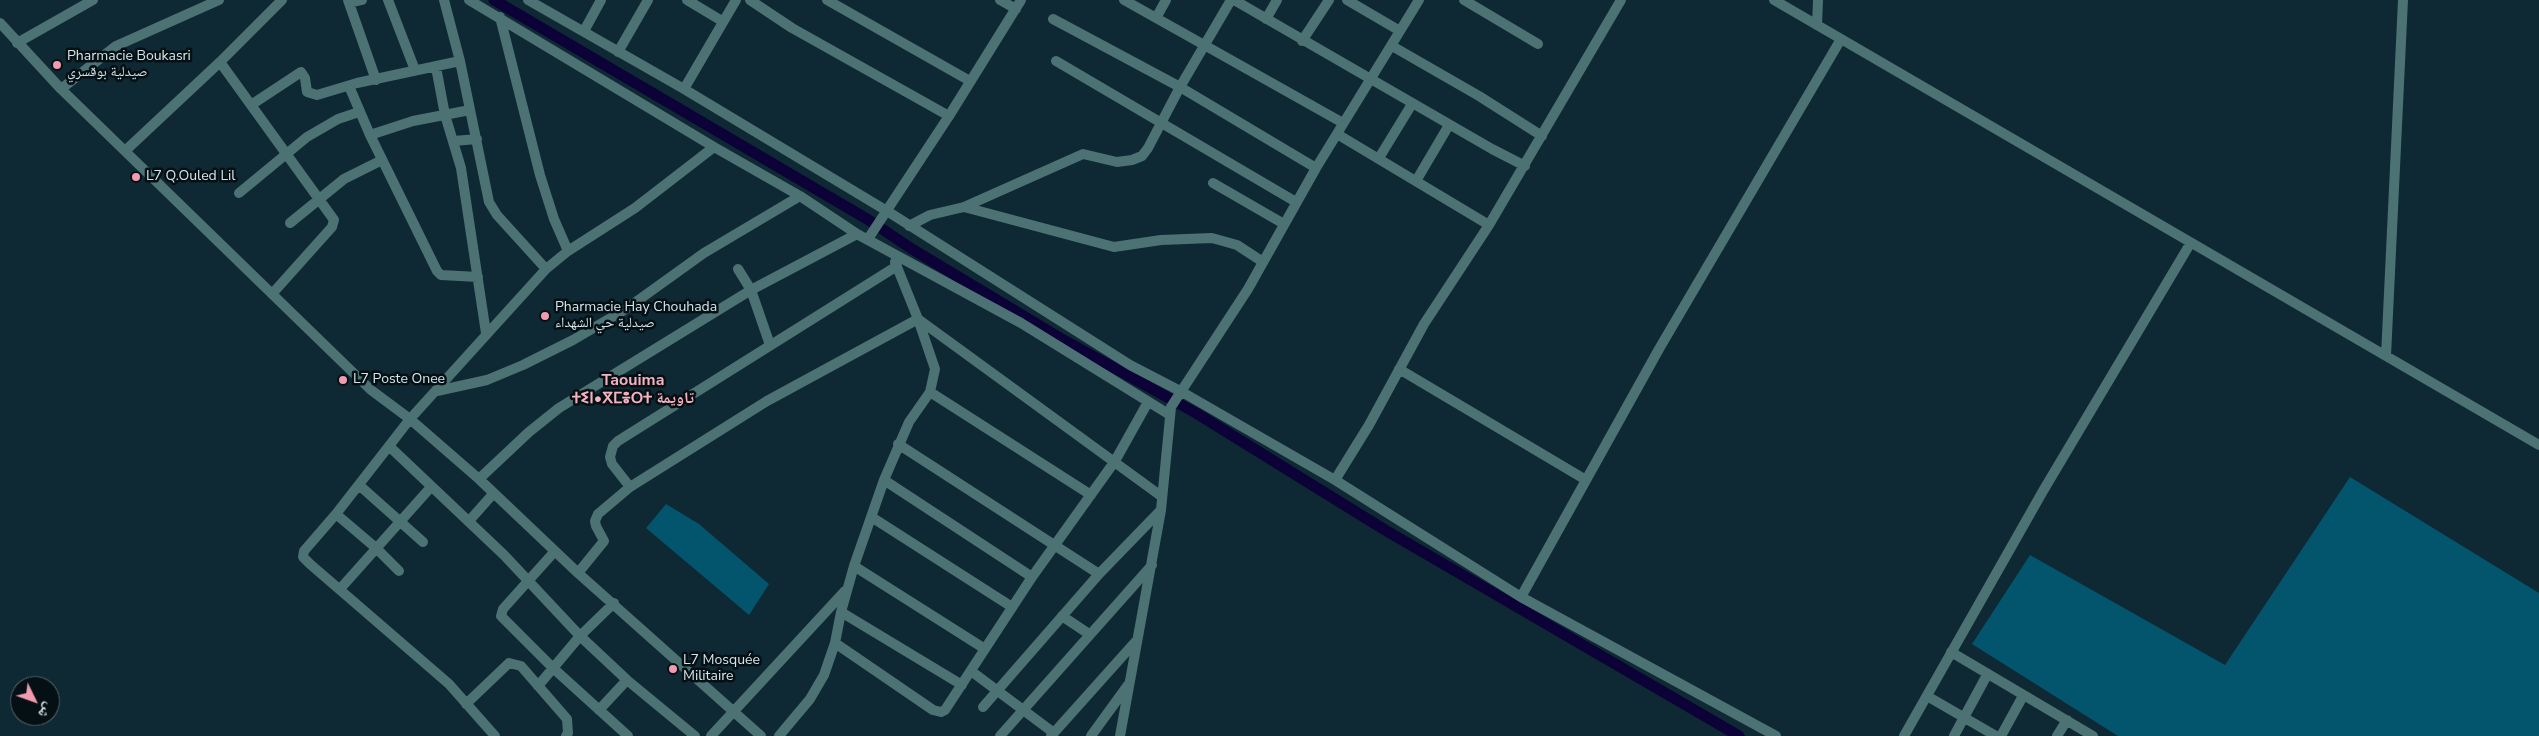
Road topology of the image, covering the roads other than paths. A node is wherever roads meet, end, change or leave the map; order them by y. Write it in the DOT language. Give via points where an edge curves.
graph roads {
  1 [pos="93,0"];
  2 [pos="219,0"];
  3 [pos="282,0"];
  4 [pos="362,0"];
  5 [pos="388,0"];
  6 [pos="444,0"];
  7 [pos="469,0"];
  8 [pos="528,0"];
  9 [pos="601,0"];
  10 [pos="648,0"];
  11 [pos="687,0"];
  12 [pos="736,0"];
  13 [pos="750,0"];
  14 [pos="827,0"];
  15 [pos="1000,0"];
  16 [pos="1124,0"];
  17 [pos="1166,0"];
  18 [pos="1233,0"];
  19 [pos="1277,0"];
  20 [pos="1328,0"];
  21 [pos="1347,0"];
  22 [pos="1419,0"];
  23 [pos="1464,0"];
  24 [pos="1621,0"];
  25 [pos="1774,0"];
  26 [pos="1818,0"];
  27 [pos="2403,0"];
  28 [pos="348,2"];
  29 [pos="1019,4"];
  30 [pos="500,18"];
  31 [pos="1156,18"];
  32 [pos="1266,19"];
  33 [pos="1053,20"];
  34 [pos="722,21"];
  35 [pos="0,24"];
  36 [pos="1817,25"];
  37 [pos="584,31"];
  38 [pos="1400,31"];
  39 [pos="1841,39"];
  40 [pos="1302,40"];
  41 [pos="17,43"];
  42 [pos="1538,44"];
  43 [pos="1206,46"];
  44 [pos="1392,46"];
  45 [pos="618,52"];
  46 [pos="1056,60"];
  47 [pos="460,61"];
  48 [pos="220,62"];
  49 [pos="436,67"];
  50 [pos="415,70"];
  51 [pos="376,80"];
  52 [pos="1371,80"];
  53 [pos="970,81"];
  54 [pos="349,86"];
  55 [pos="1180,87"];
  56 [pos="61,89"];
  57 [pos="684,89"];
  58 [pos="1412,104"];
  59 [pos="251,105"];
  60 [pos="470,110"];
  61 [pos="359,112"];
  62 [pos="445,115"];
  63 [pos="949,116"];
  64 [pos="1343,123"];
  65 [pos="1162,124"];
  66 [pos="1449,125"];
  67 [pos="1337,134"];
  68 [pos="370,135"];
  69 [pos="1542,136"];
  70 [pos="477,139"];
  71 [pos="454,141"];
  72 [pos="714,147"];
  73 [pos="125,151"];
  74 [pos="284,153"];
  75 [pos="1379,158"];
  76 [pos="382,160"];
  77 [pos="1525,166"];
  78 [pos="1316,168"];
  79 [pos="1416,181"];
  80 [pos="1213,183"];
  81 [pos="239,192"];
  82 [pos="800,196"];
  83 [pos="319,198"];
  84 [pos="1296,202"];
  85 [pos="964,206"];
  86 [pos="887,211"];
  87 [pos="290,223"];
  88 [pos="1284,224"];
  89 [pos="1489,225"];
  90 [pos="909,226"];
  91 [pos="857,234"];
  92 [pos="870,235"];
  93 [pos="2190,244"];
  94 [pos="568,251"];
  95 [pos="892,254"];
  96 [pos="1263,262"];
  97 [pos="897,266"];
  98 [pos="546,269"];
  99 [pos="738,269"];
  100 [pos="478,277"];
  101 [pos="751,290"];
  102 [pos="272,294"];
  103 [pos="918,319"];
  104 [pos="486,333"];
  105 [pos="770,346"];
  106 [pos="2386,356"];
  107 [pos="1400,369"];
  108 [pos="437,391"];
  109 [pos="930,392"];
  110 [pos="1181,392"];
  111 [pos="1148,402"];
  112 [pos="1171,411"];
  113 [pos="410,419"];
  114 [pos="898,444"];
  115 [pos="2539,445"];
  116 [pos="390,447"];
  117 [pos="1115,460"];
  118 [pos="479,479"];
  119 [pos="884,480"];
  120 [pos="1335,480"];
  121 [pos="1586,480"];
  122 [pos="359,485"];
  123 [pos="431,487"];
  124 [pos="630,487"];
  125 [pos="493,494"];
  126 [pos="1091,495"];
  127 [pos="1161,496"];
  128 [pos="1161,510"];
  129 [pos="336,514"];
  130 [pos="873,518"];
  131 [pos="400,521"];
  132 [pos="469,521"];
  133 [pos="423,542"];
  134 [pos="1055,545"];
  135 [pos="376,548"];
  136 [pos="555,551"];
  137 [pos="1152,564"];
  138 [pos="854,566"];
  139 [pos="399,571"];
  140 [pos="578,573"];
  141 [pos="1099,574"];
  142 [pos="1032,577"];
  143 [pos="528,582"];
  144 [pos="848,588"];
  145 [pos="340,589"];
  146 [pos="1521,597"];
  147 [pos="614,603"];
  148 [pos="1012,607"];
  149 [pos="841,612"];
  150 [pos="1062,616"];
  151 [pos="1089,634"];
  152 [pos="580,636"];
  153 [pos="1138,640"];
  154 [pos="835,643"];
  155 [pos="985,649"];
  156 [pos="1951,652"];
  157 [pos="553,668"];
  158 [pos="971,671"];
  159 [pos="1987,675"];
  160 [pos="628,680"];
  161 [pos="1130,682"];
  162 [pos="962,685"];
  163 [pos="538,686"];
  164 [pos="997,690"];
  165 [pos="1927,696"];
  166 [pos="2022,696"];
  167 [pos="466,704"];
  168 [pos="982,707"];
  169 [pos="1022,709"];
  170 [pos="599,710"];
  171 [pos="733,710"];
  172 [pos="1964,716"];
  173 [pos="2067,720"];
  174 [pos="1053,734"];
  175 [pos="568,735"];
  176 [pos="1906,735"];
  177 [pos="495,736"];
  178 [pos="628,736"];
  179 [pos="695,736"];
  180 [pos="711,736"];
  181 [pos="761,736"];
  182 [pos="779,736"];
  183 [pos="1000,736"];
  184 [pos="1091,736"];
  185 [pos="1120,736"];
  186 [pos="1776,736"];
  187 [pos="1954,736"];
  188 [pos="1996,736"];
  189 [pos="2001,736"];
  190 [pos="2057,736"];
  191 [pos="2093,736"];
  1 -- 41 [label="street"];
  2 -- 56 [label="street" via="116,46"];
  3 -- 48 [label="street"];
  4 -- 28 [label="street"];
  5 -- 50 [label="street"];
  6 -- 47 [label="street"];
  7 -- 30 [label="street"];
  8 -- 37 [label="street"];
  9 -- 37 [label="street"];
  10 -- 45 [label="street"];
  11 -- 34 [label="street"];
  12 -- 34 [label="street"];
  13 -- 63 [label="street" via="792,28"];
  14 -- 53 [label="street"];
  15 -- 29 [label="street"];
  16 -- 31 [label="street"];
  17 -- 31 [label="street"];
  18 -- 32 [label="street"];
  18 -- 43 [label="street"];
  19 -- 32 [label="street"];
  20 -- 40 [label="street"];
  21 -- 38 [label="street"];
  22 -- 38 [label="street"];
  23 -- 42 [label="street"];
  24 -- 69 [label="street"];
  25 -- 36 [label="street"];
  26 -- 36 [label="street"];
  27 -- 106 [label="street"];
  28 -- 51 [label="street"];
  29 -- 53 [label="street"];
  30 -- 72 [label="street"];
  30 -- 94 [label="street" via="540,176"];
  31 -- 43 [label="street"];
  32 -- 40 [label="street"];
  33 -- 55 [label="street"];
  34 -- 57 [label="street"];
  35 -- 41 [label="street"];
  36 -- 39 [label="street"];
  37 -- 45 [label="street"];
  38 -- 44 [label="street"];
  39 -- 93 [label="street"];
  39 -- 121 [label="street"];
  40 -- 52 [label="street"];
  41 -- 56 [label="street"];
  43 -- 55 [label="street"];
  43 -- 64 [label="street"];
  44 -- 52 [label="street"];
  44 -- 69 [label="street"];
  45 -- 57 [label="street"];
  46 -- 65 [label="street"];
  47 -- 49 [label="street"];
  47 -- 60 [label="street"];
  48 -- 59 [label="street"];
  48 -- 73 [label="street"];
  49 -- 50 [label="street"];
  49 -- 62 [label="street"];
  50 -- 51 [label="street"];
  51 -- 54 [label="street"];
  52 -- 58 [label="street"];
  52 -- 64 [label="street"];
  53 -- 63 [label="street"];
  54 -- 59 [label="street" via="312,95 307,92 301,72"];
  54 -- 61 [label="street"];
  55 -- 65 [label="street"];
  55 -- 78 [label="street"];
  56 -- 73 [label="street"];
  57 -- 86 [label="street"];
  58 -- 66 [label="street"];
  58 -- 75 [label="street"];
  59 -- 74 [label="street"];
  60 -- 62 [label="street"];
  60 -- 70 [label="street"];
  61 -- 68 [label="street"];
  61 -- 74 [label="street" via="322,127"];
  62 -- 68 [label="street"];
  62 -- 71 [label="street"];
  63 -- 86 [label="street"];
  64 -- 67 [label="street"];
  65 -- 84 [label="street"];
  65 -- 85 [label="street" via="1142,156 1117,162 1083,154"];
  66 -- 77 [label="street"];
  66 -- 79 [label="street"];
  67 -- 75 [label="street"];
  67 -- 78 [label="street"];
  68 -- 76 [label="street"];
  69 -- 77 [label="street"];
  70 -- 71 [label="street"];
  70 -- 98 [label="street" via="489,202"];
  71 -- 100 [label="street"];
  72 -- 82 [label="street"];
  72 -- 94 [label="street" via="635,208"];
  73 -- 102 [label="street"];
  74 -- 81 [label="street"];
  74 -- 83 [label="street"];
  75 -- 79 [label="street"];
  76 -- 83 [label="street" via="344,179"];
  76 -- 100 [label="street" via="437,271 441,275"];
  77 -- 89 [label="street"];
  78 -- 84 [label="street"];
  79 -- 89 [label="street"];
  80 -- 88 [label="street"];
  82 -- 91 [label="street"];
  82 -- 108 [label="street" via="704,253 626,309 573,340 487,380"];
  83 -- 87 [label="street"];
  83 -- 102 [label="street" via="334,223"];
  84 -- 88 [label="street"];
  85 -- 90 [label="street" via="930,215"];
  85 -- 96 [label="street" via="1114,247 1161,240 1212,238 1238,245"];
  86 -- 90 [label="street"];
  86 -- 92 [label="street"];
  88 -- 96 [label="street"];
  89 -- 107 [label="street" via="1424,324"];
  90 -- 110 [label="street" via="1130,365"];
  91 -- 92 [label="street"];
  91 -- 101 [label="street"];
  92 -- 95 [label="street"];
  93 -- 106 [label="street"];
  93 -- 156 [label="street"];
  94 -- 98 [label="street"];
  95 -- 97 [label="street"];
  95 -- 111 [label="street" via="1021,323"];
  96 -- 110 [label="street"];
  97 -- 103 [label="street"];
  97 -- 105 [label="street"];
  98 -- 104 [label="street"];
  99 -- 101 [label="street"];
  100 -- 104 [label="street"];
  101 -- 105 [label="street"];
  101 -- 118 [label="street" via="559,408"];
  102 -- 113 [label="street" via="371,390"];
  103 -- 109 [label="street" via="935,369"];
  103 -- 117 [label="street"];
  103 -- 124 [label="street" via="760,406"];
  104 -- 108 [label="street"];
  105 -- 124 [label="street" via="613,446 612,464"];
  106 -- 115 [label="street"];
  107 -- 120 [label="street"];
  107 -- 121 [label="street"];
  108 -- 113 [label="street"];
  109 -- 114 [label="street"];
  109 -- 126 [label="street"];
  110 -- 112 [label="street"];
  110 -- 120 [label="street"];
  111 -- 112 [label="street"];
  111 -- 117 [label="street"];
  112 -- 127 [label="street"];
  113 -- 116 [label="street"];
  113 -- 118 [label="street"];
  114 -- 119 [label="street"];
  114 -- 134 [label="street"];
  116 -- 122 [label="street"];
  116 -- 123 [label="street"];
  117 -- 126 [label="street"];
  117 -- 127 [label="street"];
  118 -- 125 [label="street"];
  119 -- 130 [label="street"];
  119 -- 142 [label="street"];
  120 -- 146 [label="street"];
  121 -- 146 [label="street"];
  122 -- 129 [label="street"];
  122 -- 131 [label="street"];
  123 -- 131 [label="street"];
  123 -- 132 [label="street"];
  124 -- 140 [label="street" via="598,514 596,526 604,541"];
  125 -- 132 [label="street"];
  125 -- 136 [label="street"];
  126 -- 134 [label="street"];
  127 -- 128 [label="street"];
  128 -- 137 [label="street"];
  128 -- 141 [label="street"];
  129 -- 135 [label="street"];
  129 -- 145 [label="street" via="307,545 303,557"];
  130 -- 138 [label="street"];
  130 -- 148 [label="street"];
  131 -- 133 [label="street"];
  131 -- 135 [label="street"];
  132 -- 143 [label="street"];
  134 -- 141 [label="street"];
  134 -- 142 [label="street"];
  135 -- 139 [label="street"];
  135 -- 145 [label="street"];
  136 -- 140 [label="street"];
  136 -- 143 [label="street"];
  137 -- 151 [label="street"];
  137 -- 153 [label="street"];
  138 -- 144 [label="street"];
  138 -- 155 [label="street"];
  140 -- 147 [label="street"];
  141 -- 150 [label="street"];
  142 -- 148 [label="street"];
  143 -- 152 [label="street"];
  143 -- 157 [label="street" via="503,609 501,616"];
  144 -- 149 [label="street"];
  144 -- 171 [label="street"];
  145 -- 167 [label="street" via="450,684"];
  146 -- 186 [label="street"];
  147 -- 152 [label="street"];
  147 -- 171 [label="street"];
  148 -- 155 [label="street"];
  149 -- 154 [label="street"];
  149 -- 162 [label="street"];
  150 -- 151 [label="street"];
  150 -- 164 [label="street"];
  151 -- 169 [label="street"];
  152 -- 157 [label="street"];
  152 -- 160 [label="street"];
  153 -- 161 [label="street"];
  153 -- 174 [label="street"];
  154 -- 162 [label="street" via="937,712 944,710"];
  154 -- 182 [label="street" via="824,675 810,699"];
  155 -- 158 [label="street"];
  156 -- 159 [label="street"];
  156 -- 165 [label="street"];
  157 -- 163 [label="street"];
  157 -- 170 [label="street"];
  158 -- 162 [label="street"];
  158 -- 164 [label="street"];
  159 -- 166 [label="street"];
  159 -- 172 [label="street"];
  160 -- 170 [label="street"];
  160 -- 179 [label="street"];
  161 -- 184 [label="street"];
  161 -- 185 [label="street"];
  163 -- 167 [label="street" via="521,666 510,663"];
  163 -- 175 [label="street" via="567,719"];
  164 -- 168 [label="street"];
  164 -- 169 [label="street"];
  165 -- 172 [label="street"];
  165 -- 176 [label="street"];
  166 -- 173 [label="street"];
  166 -- 189 [label="street"];
  167 -- 177 [label="street"];
  169 -- 174 [label="street"];
  169 -- 183 [label="street"];
  170 -- 178 [label="street"];
  171 -- 180 [label="street"];
  171 -- 181 [label="street"];
  172 -- 187 [label="street"];
  172 -- 188 [label="street"];
  173 -- 190 [label="street"];
  173 -- 191 [label="street"];
}
